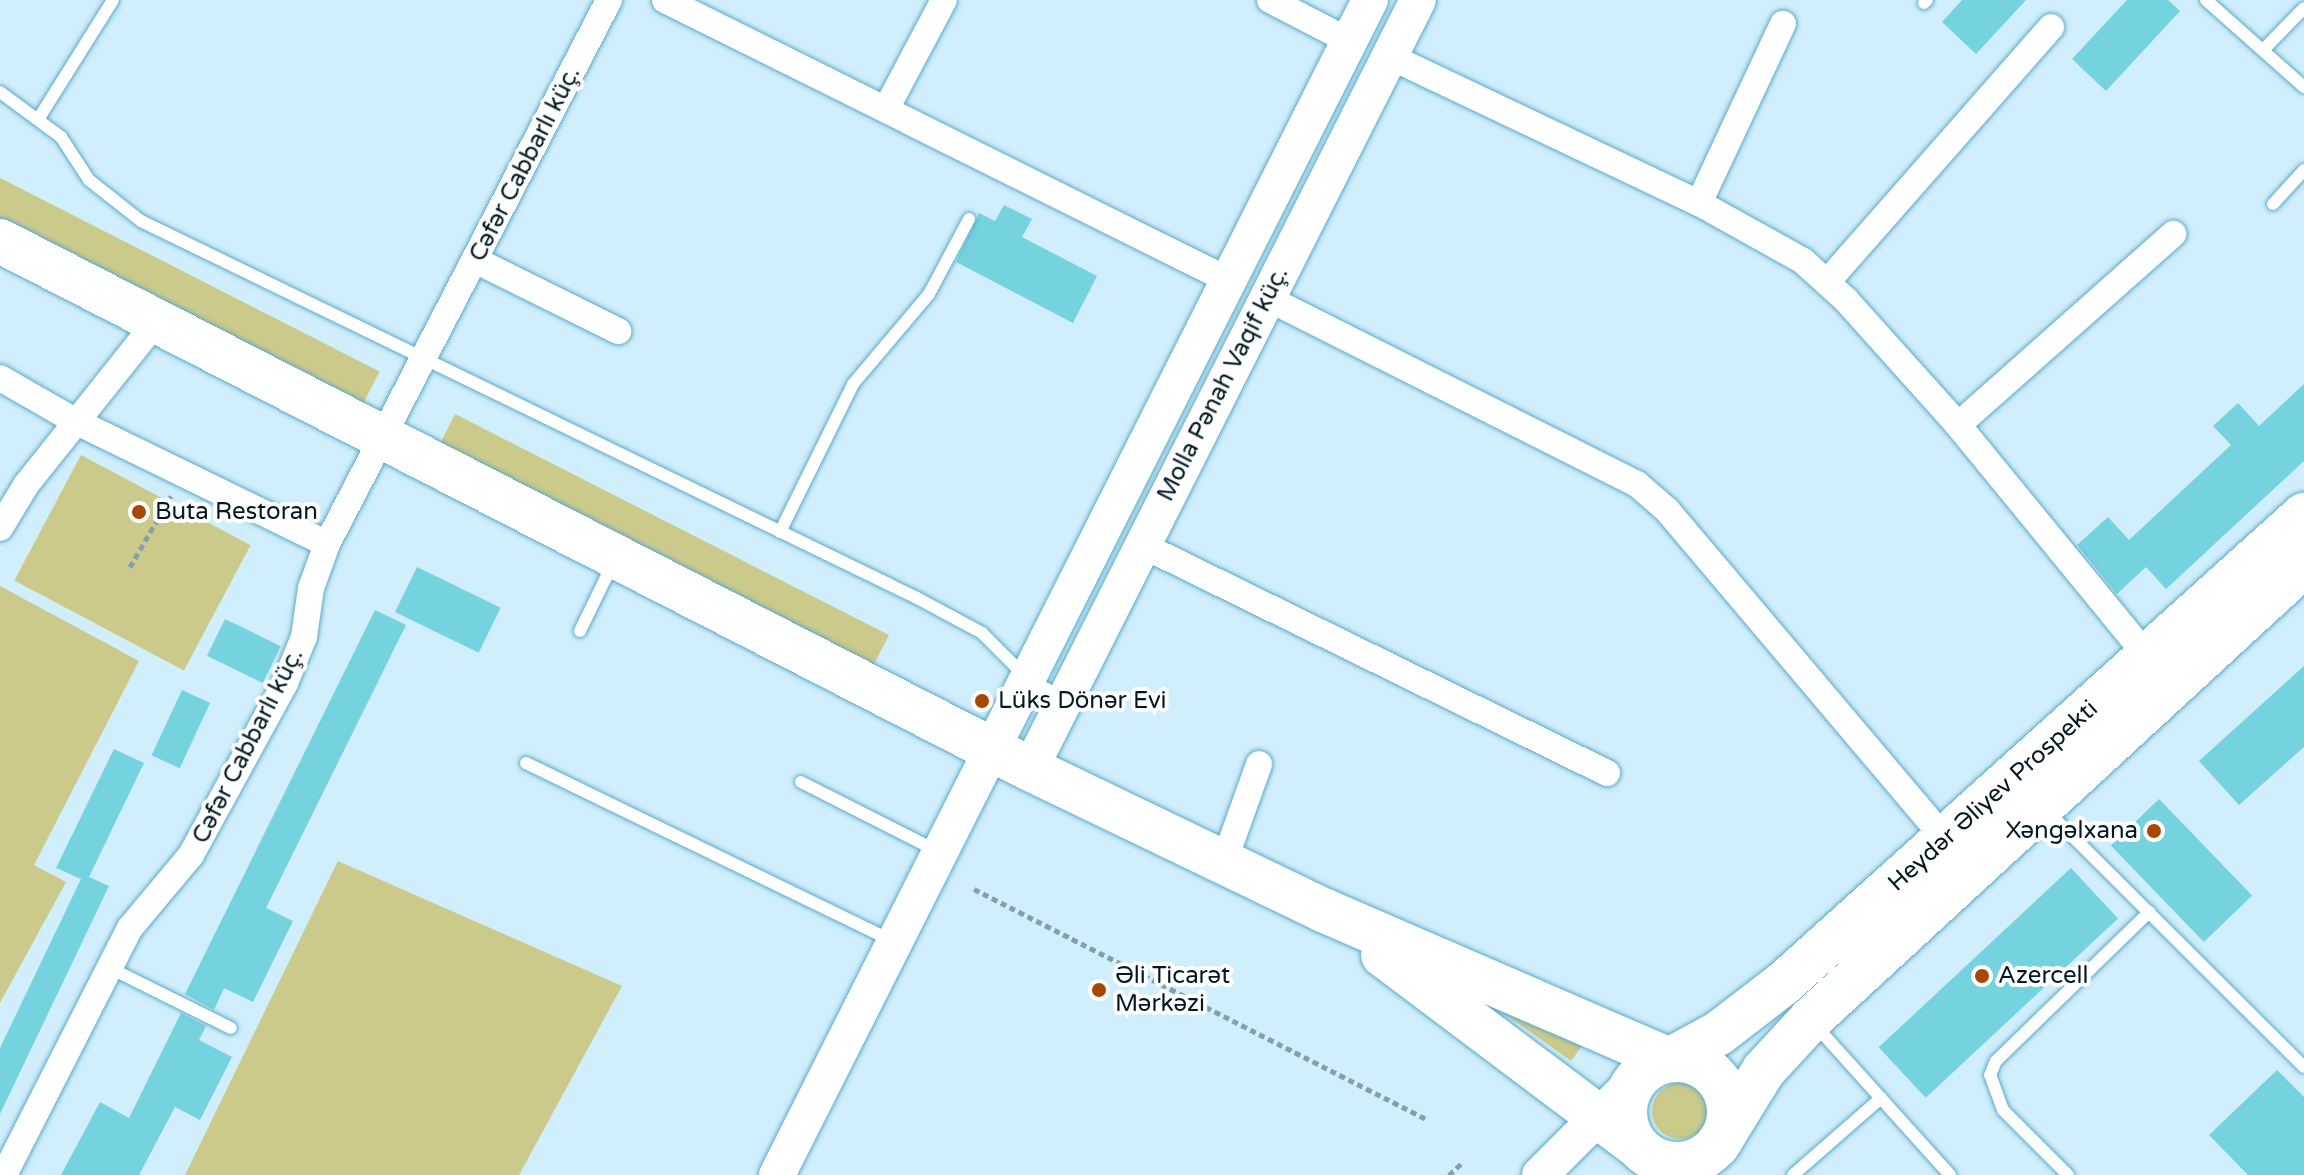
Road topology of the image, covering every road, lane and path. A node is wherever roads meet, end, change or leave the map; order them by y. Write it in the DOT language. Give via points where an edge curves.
graph roads {
  1 [pos="113,0"];
  2 [pos="609,0"];
  3 [pos="665,0"];
  4 [pos="944,0"];
  5 [pos="1270,0"];
  6 [pos="1370,0"];
  7 [pos="1418,0"];
  8 [pos="2206,0"];
  9 [pos="2304,8"];
  10 [pos="1783,24"];
  11 [pos="2051,27"];
  12 [pos="1349,41"];
  13 [pos="2264,49"];
  14 [pos="1389,56"];
  15 [pos="2304,87"];
  16 [pos="0,92"];
  17 [pos="886,109"];
  18 [pos="39,118"];
  19 [pos="2304,170"];
  20 [pos="1699,203"];
  21 [pos="2273,204"];
  22 [pos="969,219"];
  23 [pos="2173,234"];
  24 [pos="0,241"];
  25 [pos="475,260"];
  26 [pos="1226,279"];
  27 [pos="1828,281"];
  28 [pos="1267,298"];
  29 [pos="156,322"];
  30 [pos="618,331"];
  31 [pos="423,361"];
  32 [pos="0,378"];
  33 [pos="75,421"];
  34 [pos="1958,425"];
  35 [pos="382,439"];
  36 [pos="183,474"];
  37 [pos="2304,515"];
  38 [pos="0,528"];
  39 [pos="780,532"];
  40 [pos="327,544"];
  41 [pos="1142,545"];
  42 [pos="615,558"];
  43 [pos="2304,565"];
  44 [pos="130,567"];
  45 [pos="580,631"];
  46 [pos="2148,657"];
  47 [pos="1029,680"];
  48 [pos="1066,698"];
  49 [pos="991,750"];
  50 [pos="526,763"];
  51 [pos="1259,764"];
  52 [pos="1030,769"];
  53 [pos="1607,773"];
  54 [pos="801,782"];
  55 [pos="2042,807"];
  56 [pos="1945,839"];
  57 [pos="944,853"];
  58 [pos="1224,862"];
  59 [pos="974,889"];
  60 [pos="1323,910"];
  61 [pos="2149,912"];
  62 [pos="897,943"];
  63 [pos="108,967"];
  64 [pos="1811,1019"];
  65 [pos="231,1028"];
  66 [pos="2304,1067"];
  67 [pos="1653,1069"];
  68 [pos="1881,1098"];
  69 [pos="1599,1116"];
  70 [pos="1428,1120"];
  71 [pos="1676,1159"];
  72 [pos="1463,1162"];
  73 [pos="4,1175"];
  74 [pos="777,1175"];
  75 [pos="1449,1175"];
  76 [pos="1540,1175"];
  77 [pos="1793,1175"];
  78 [pos="1950,1175"];
  79 [pos="2068,1175"];
  1 -- 18 [label="lane"];
  2 -- 25 [label="street, Cəfər Cabbarlı küç."];
  3 -- 17 [label="street"];
  4 -- 17 [label="street"];
  5 -- 12 [label="street"];
  6 -- 12 [label="main road, Molla Pənah Vaqif küç."];
  7 -- 14 [label="main road, Molla Pənah Vaqif küç."];
  8 -- 13 [label="lane"];
  9 -- 13 [label="lane"];
  10 -- 20 [label="street"];
  11 -- 27 [label="street"];
  12 -- 26 [label="main road, Molla Pənah Vaqif küç."];
  13 -- 15 [label="lane"];
  14 -- 20 [label="street"];
  14 -- 28 [label="main road, Molla Pənah Vaqif küç."];
  16 -- 18 [label="lane"];
  17 -- 26 [label="street"];
  18 -- 31 [label="lane" via="61,137 89,180 141,221"];
  19 -- 21 [label="lane"];
  20 -- 27 [label="street" via="1803,261"];
  22 -- 39 [label="lane" via="923,302 853,384"];
  23 -- 34 [label="street"];
  24 -- 29 [label="highway"];
  25 -- 30 [label="street"];
  25 -- 31 [label="street, Cəfər Cabbarlı küç."];
  26 -- 47 [label="main road, Molla Pənah Vaqif küç."];
  27 -- 34 [label="street"];
  28 -- 41 [label="main road, Molla Pənah Vaqif küç."];
  28 -- 56 [label="street" via="1637,484 1667,510"];
  29 -- 33 [label="street"];
  29 -- 35 [label="highway"];
  31 -- 35 [label="street, Cəfər Cabbarlı küç."];
  31 -- 39 [label="lane"];
  32 -- 33 [label="street"];
  33 -- 36 [label="street"];
  33 -- 38 [label="street"];
  34 -- 46 [label="street"];
  35 -- 40 [label="street, Cəfər Cabbarlı küç."];
  35 -- 42 [label="highway"];
  36 -- 40 [label="street"];
  36 -- 44 [label="path"];
  37 -- 46 [label="highway, Heydər Əliyev Prospekti"];
  39 -- 47 [label="lane" via="982,633"];
  40 -- 63 [label="street, Cəfər Cabbarlı küç." via="313,579 304,637 285,683 197,845 150,900"];
  41 -- 48 [label="main road, Molla Pənah Vaqif küç."];
  41 -- 53 [label="street"];
  42 -- 45 [label="lane"];
  42 -- 49 [label="highway"];
  43 -- 55 [label="highway, Heydər Əliyev Prospekti"];
  46 -- 56 [label="highway, Heydər Əliyev Prospekti"];
  47 -- 48 [label="lane"];
  47 -- 49 [label="main road, Molla Pənah Vaqif küç."];
  48 -- 52 [label="main road, Molla Pənah Vaqif küç."];
  49 -- 52 [label="highway"];
  49 -- 57 [label="main road, Molla Pənah Vaqif küç."];
  50 -- 62 [label="lane"];
  51 -- 58 [label="street"];
  52 -- 58 [label="highway"];
  54 -- 57 [label="lane"];
  55 -- 61 [label="lane"];
  55 -- 64 [label="highway, Heydər Əliyev Prospekti"];
  56 -- 67 [label="highway, Heydər Əliyev Prospekti" via="1784,983 1719,1033"];
  57 -- 62 [label="main road, Molla Pənah Vaqif küç."];
  58 -- 60 [label="highway"];
  59 -- 70 [label="path"];
  60 -- 67 [label="highway"];
  60 -- 69 [label="highway"];
  61 -- 66 [label="lane"];
  61 -- 79 [label="lane" via="1996,1061 1990,1075 2003,1110"];
  62 -- 74 [label="main road, Molla Pənah Vaqif küç."];
  63 -- 65 [label="lane"];
  63 -- 73 [label="street, Cəfər Cabbarlı küç."];
  64 -- 68 [label="lane"];
  64 -- 71 [label="highway, Heydər Əliyev Prospekti"];
  67 -- 69 [label="main road, Heydər Əliyev Prospekti"];
  67 -- 71 [label="highway" via="1624,1111"];
  67 -- 71 [label="highway" via="1704,1067 1722,1087 1729,1113"];
  68 -- 77 [label="lane"];
  68 -- 78 [label="lane"];
  69 -- 71 [label="highway"];
  69 -- 76 [label="main road, Heydər Əliyev Prospekti"];
  72 -- 75 [label="path"];
}
